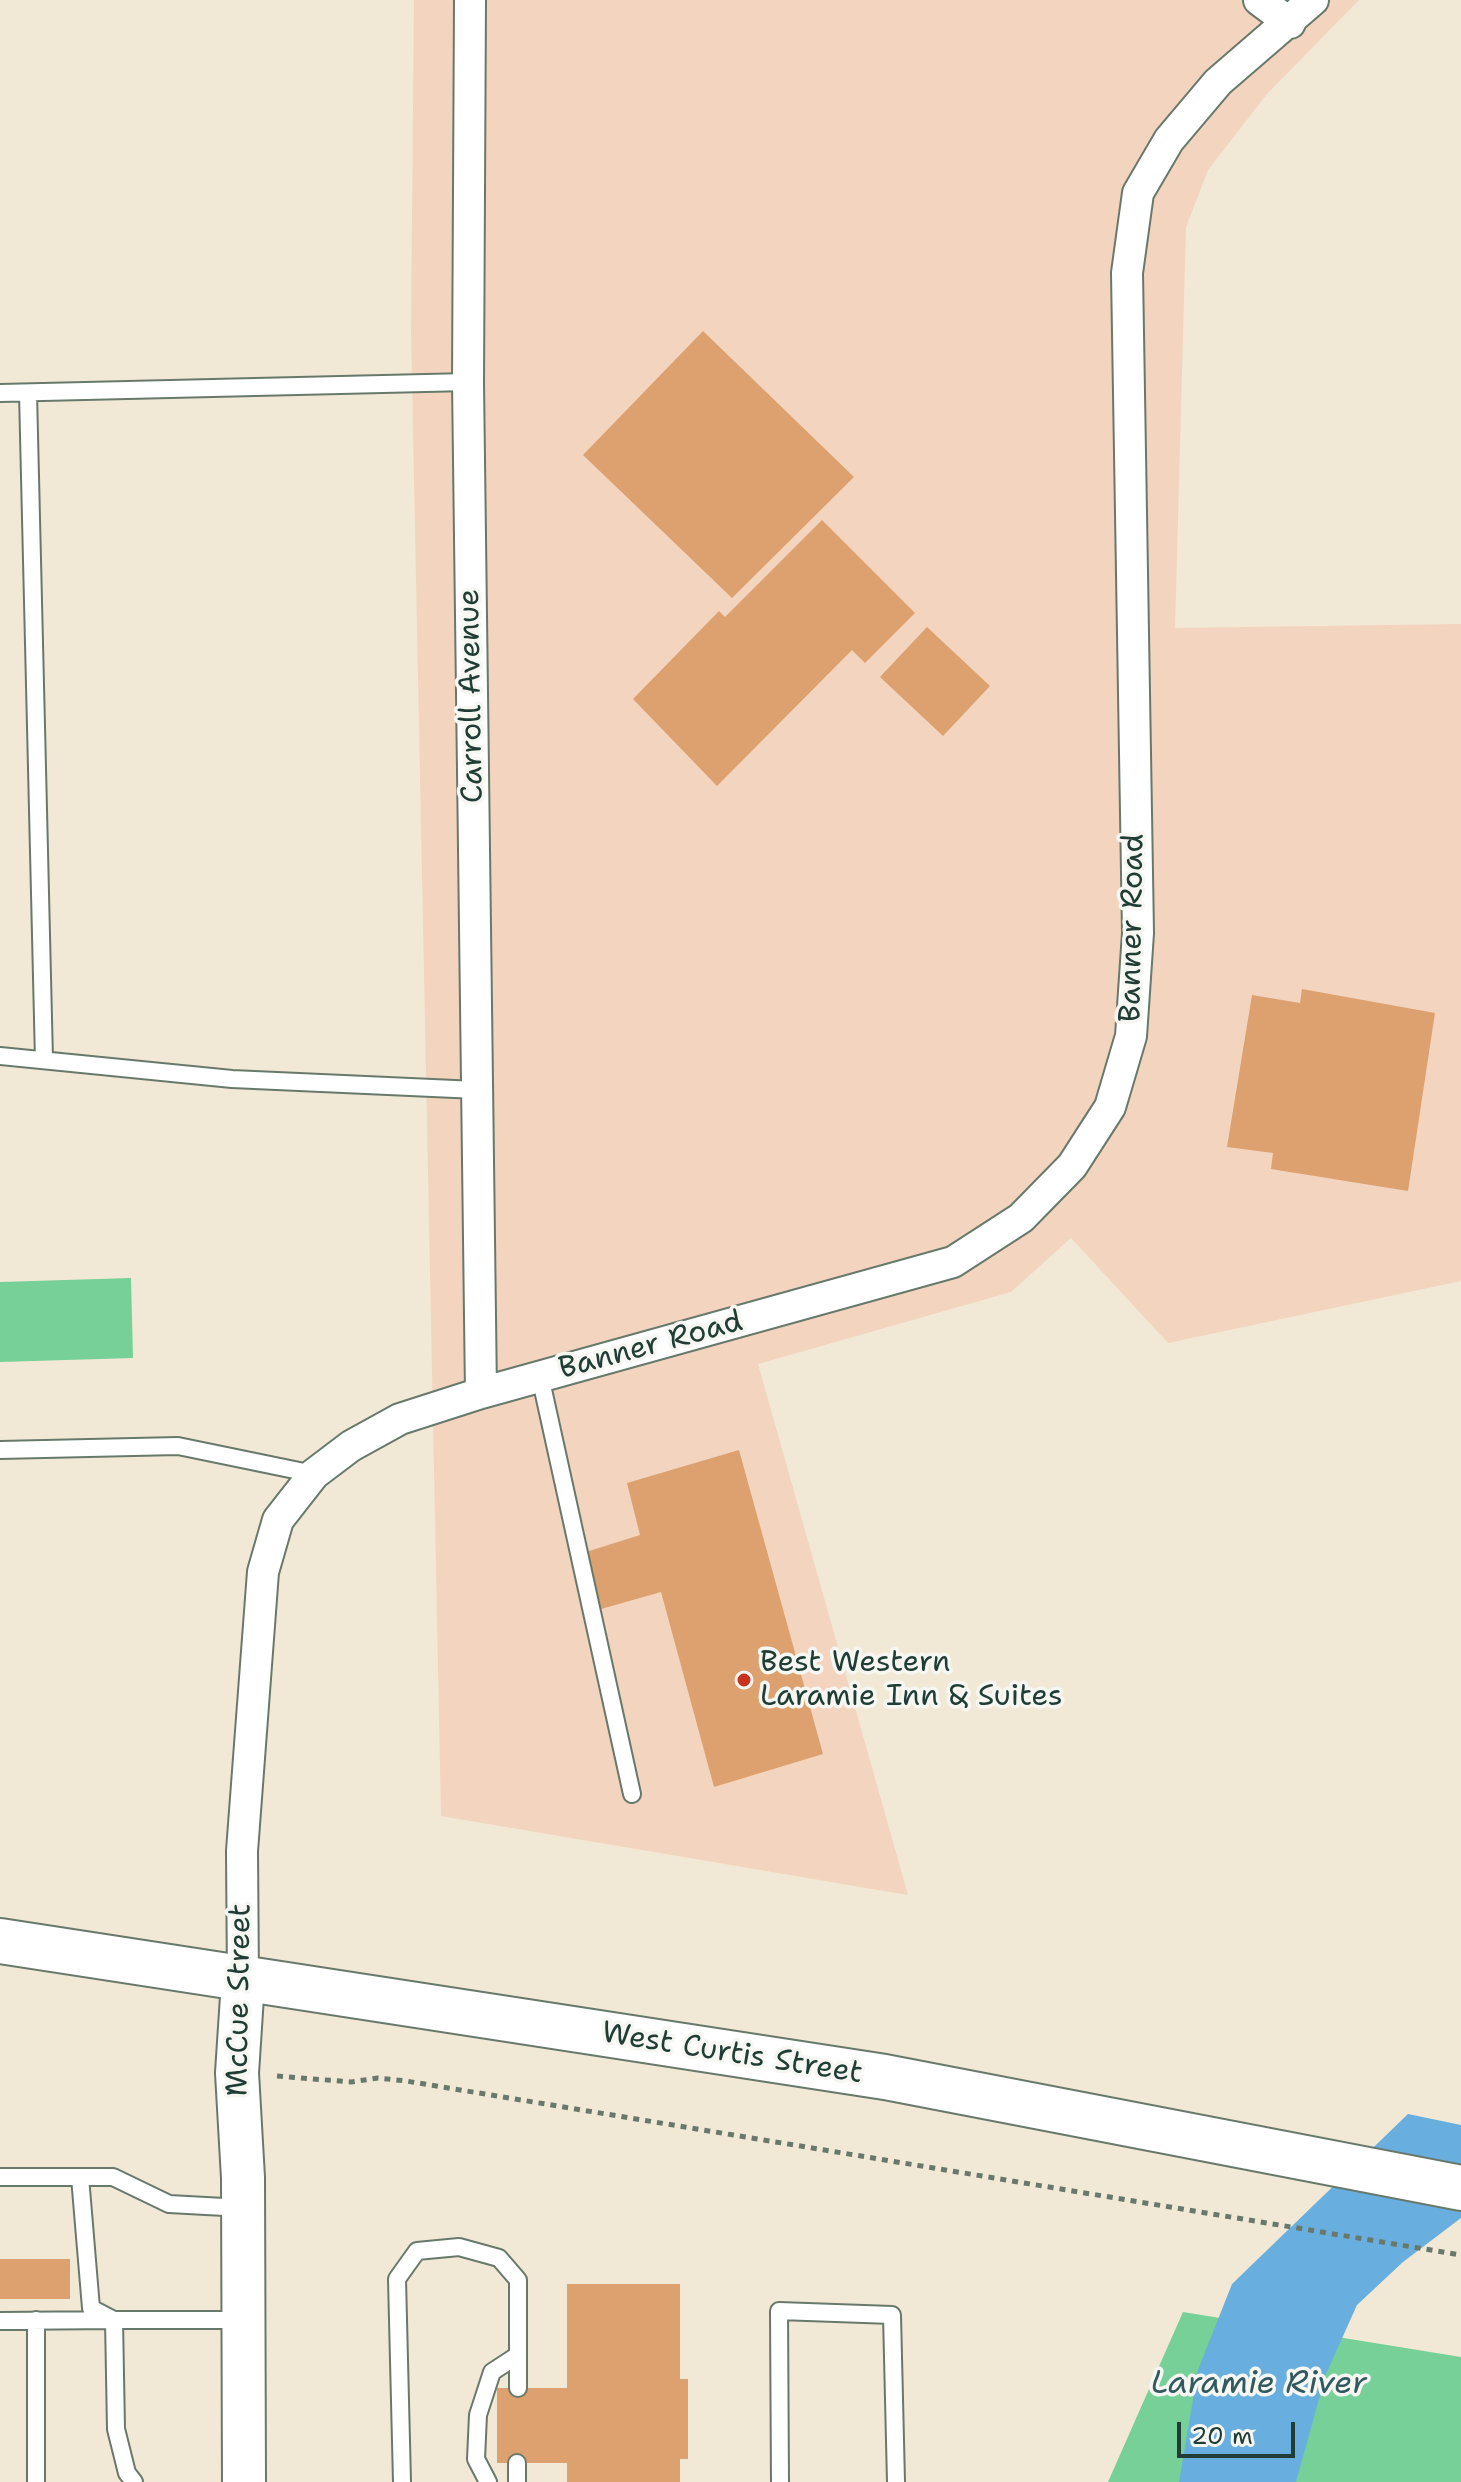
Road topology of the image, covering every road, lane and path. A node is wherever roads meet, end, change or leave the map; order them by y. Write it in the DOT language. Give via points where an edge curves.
graph roads {
  1 [pos="470,0"];
  2 [pos="1259,0"];
  3 [pos="1313,0"];
  4 [pos="1290,23"];
  5 [pos="468,382"];
  6 [pos="0,393"];
  7 [pos="28,393"];
  8 [pos="0,1056"];
  9 [pos="44,1060"];
  10 [pos="477,1090"];
  11 [pos="540,1376"];
  12 [pos="481,1393"];
  13 [pos="0,1450"];
  14 [pos="314,1474"];
  15 [pos="278,1520"];
  16 [pos="632,1794"];
  17 [pos="0,1941"];
  18 [pos="243,1981"];
  19 [pos="237,2073"];
  20 [pos="0,2177"];
  21 [pos="80,2177"];
  22 [pos="1461,2188"];
  23 [pos="243,2208"];
  24 [pos="1461,2255"];
  25 [pos="36,2320"];
  26 [pos="114,2320"];
  27 [pos="244,2320"];
  28 [pos="0,2321"];
  29 [pos="518,2355"];
  30 [pos="518,2388"];
  31 [pos="517,2463"];
  32 [pos="36,2482"];
  33 [pos="134,2482"];
  34 [pos="244,2482"];
  35 [pos="402,2482"];
  36 [pos="488,2482"];
  37 [pos="517,2482"];
  38 [pos="780,2482"];
  39 [pos="896,2482"];
  1 -- 5 [label="street, Carroll Avenue"];
  2 -- 4 [label="street"];
  3 -- 4 [label="street, Banner Road"];
  4 -- 11 [label="street, Banner Road" via="1218,82 1169,140 1138,193 1127,273 1138,933 1131,1036 1110,1107 1072,1166 1021,1218 953,1262"];
  5 -- 7 [label="lane"];
  5 -- 10 [label="street, Carroll Avenue"];
  6 -- 7 [label="lane"];
  7 -- 9 [label="lane"];
  8 -- 9 [label="lane"];
  9 -- 10 [label="lane" via="232,1079"];
  10 -- 12 [label="street, Carroll Avenue"];
  11 -- 12 [label="street, Banner Road"];
  11 -- 16 [label="lane"];
  12 -- 14 [label="street, Banner Road" via="400,1419"];
  13 -- 14 [label="lane" via="178,1446"];
  14 -- 15 [label="street, Banner Road"];
  15 -- 18 [label="street, McCue Street" via="263,1572 253,1673 242,1851"];
  17 -- 18 [label="main road, West Curtis Street"];
  18 -- 19 [label="main road, McCue Street"];
  18 -- 22 [label="main road, West Curtis Street" via="885,2077"];
  19 -- 23 [label="main road, McCue Street"];
  19 -- 24 [label="path" via="406,2081"];
  20 -- 21 [label="lane"];
  21 -- 23 [label="lane" via="113,2177 169,2204"];
  21 -- 26 [label="lane" via="91,2308"];
  23 -- 27 [label="main road, McCue Street"];
  25 -- 26 [label="lane"];
  25 -- 28 [label="lane"];
  25 -- 32 [label="lane"];
  26 -- 27 [label="lane"];
  26 -- 33 [label="lane" via="116,2429"];
  27 -- 34 [label="main road, McCue Street"];
  29 -- 30 [label="lane"];
  29 -- 35 [label="lane" via="518,2280 499,2258 459,2247 417,2251 397,2279"];
  29 -- 36 [label="lane" via="492,2372 478,2415 476,2459"];
  31 -- 37 [label="lane"];
  38 -- 39 [label="lane" via="779,2311 892,2315"];
}
